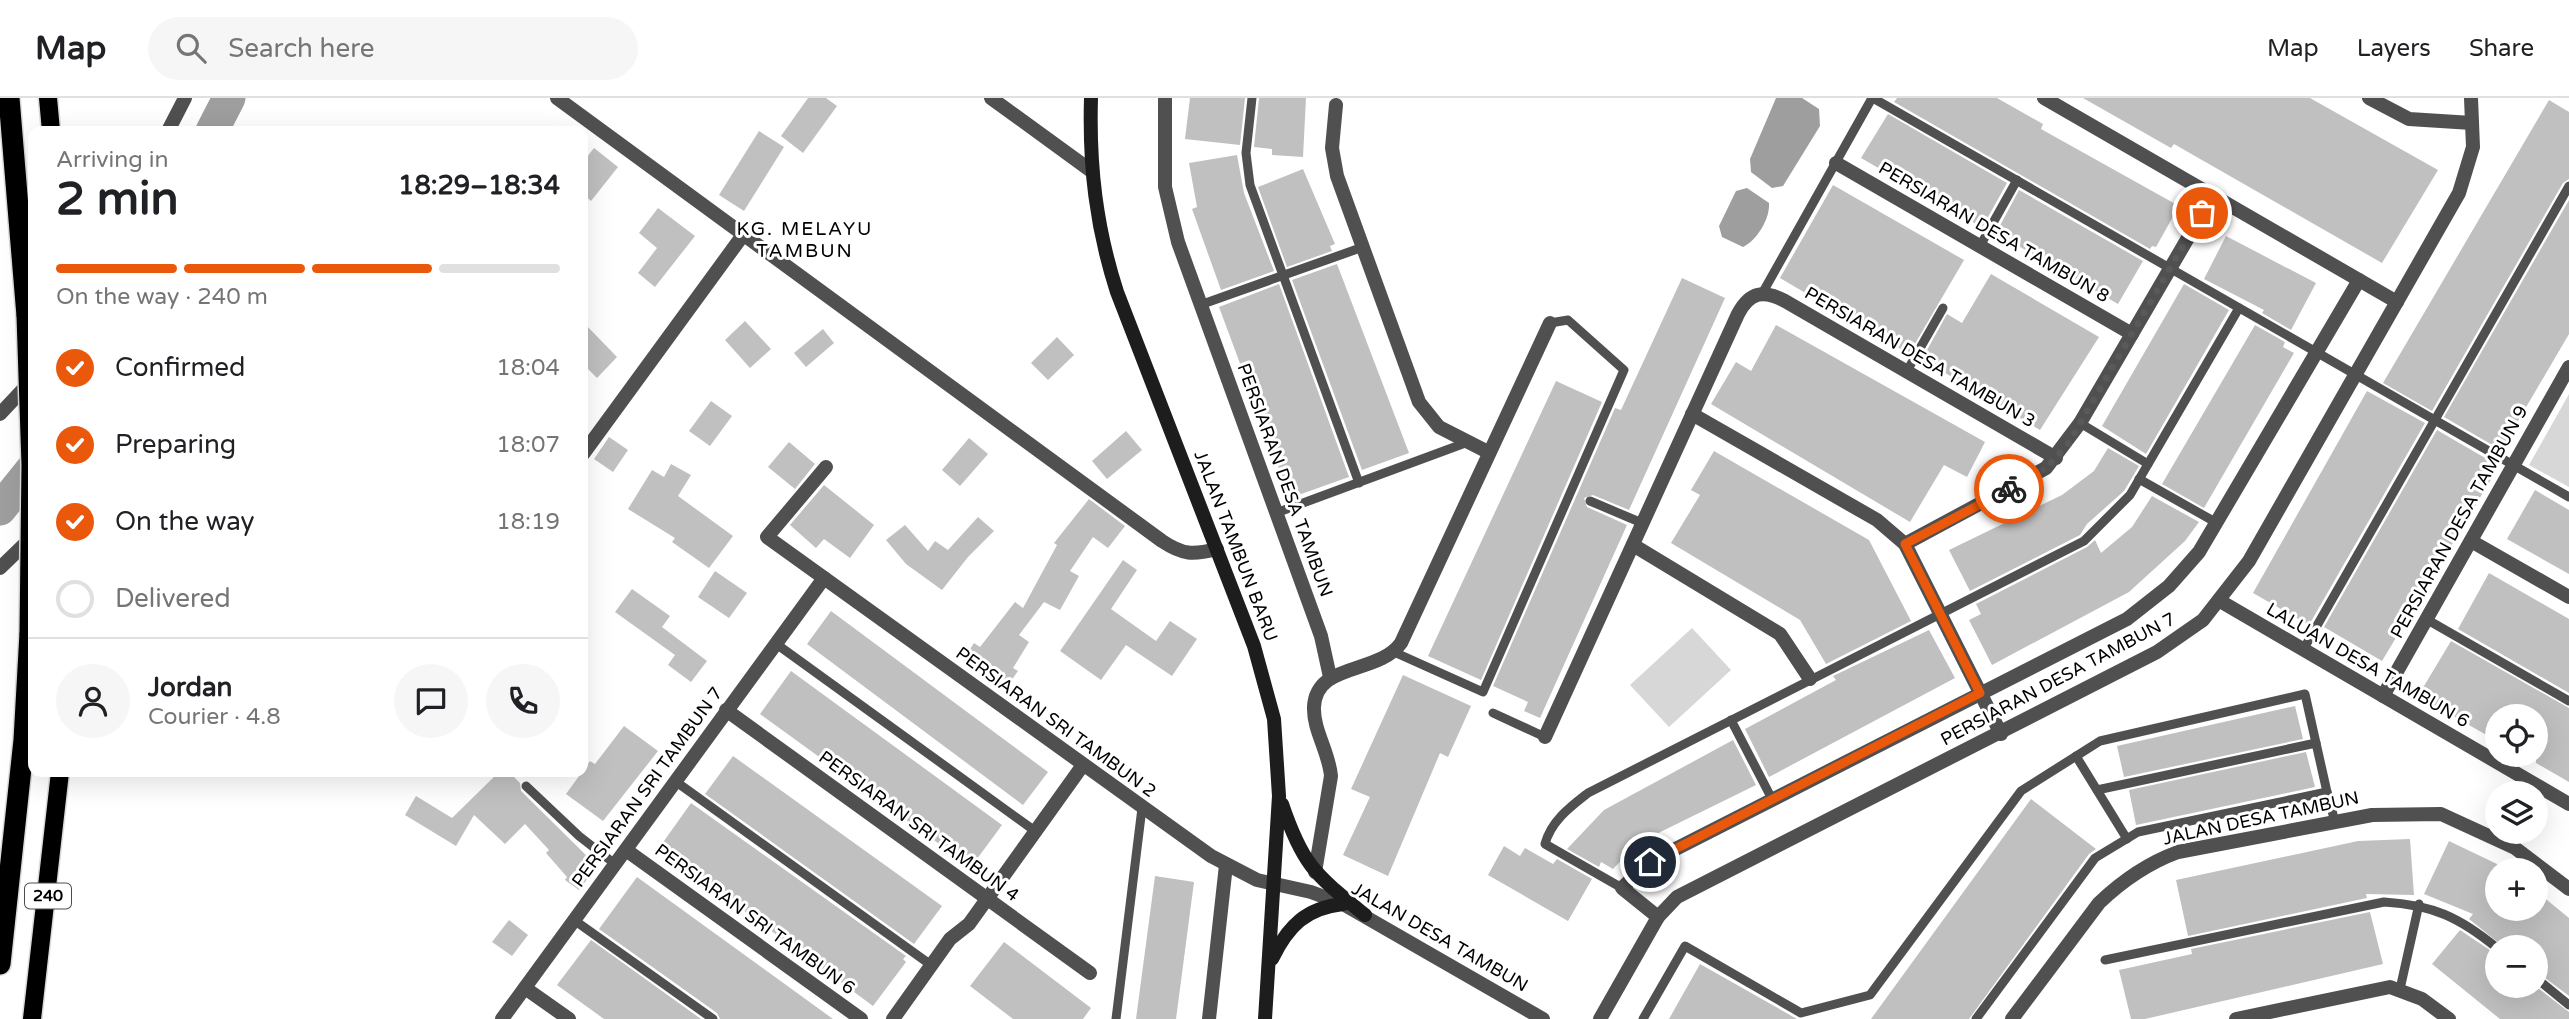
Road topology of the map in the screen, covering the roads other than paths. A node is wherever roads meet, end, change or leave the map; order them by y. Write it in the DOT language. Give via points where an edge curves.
graph roads {
  1 [pos="9,98"];
  2 [pos="48,98"];
  3 [pos="186,98"];
  4 [pos="556,98"];
  5 [pos="991,98"];
  6 [pos="1091,98"];
  7 [pos="1165,98"];
  8 [pos="1252,98"];
  9 [pos="1872,98"];
  10 [pos="2044,98"];
  11 [pos="2369,98"];
  12 [pos="2471,98"];
  13 [pos="1332,102"];
  14 [pos="2472,123"];
  15 [pos="51,126"];
  16 [pos="171,126"];
  17 [pos="1836,163"];
  18 [pos="1090,170"];
  19 [pos="2017,180"];
  20 [pos="2569,186"];
  21 [pos="2213,195"];
  22 [pos="743,235"];
  23 [pos="1980,246"];
  24 [pos="1363,247"];
  25 [pos="2171,268"];
  26 [pos="1283,275"];
  27 [pos="2358,280"];
  28 [pos="1763,292"];
  29 [pos="2397,302"];
  30 [pos="1200,305"];
  31 [pos="1943,308"];
  32 [pos="2239,308"];
  33 [pos="1550,323"];
  34 [pos="2132,334"];
  35 [pos="28,348"];
  36 [pos="2316,352"];
  37 [pos="2569,367"];
  38 [pos="1907,371"];
  39 [pos="2355,374"];
  40 [pos="28,384"];
  41 [pos="0,414"];
  42 [pos="1692,414"];
  43 [pos="2434,420"];
  44 [pos="2080,423"];
  45 [pos="1468,442"];
  46 [pos="588,447"];
  47 [pos="1488,452"];
  48 [pos="2056,458"];
  49 [pos="2148,464"];
  50 [pos="2513,466"];
  51 [pos="826,467"];
  52 [pos="2139,479"];
  53 [pos="1359,483"];
  54 [pos="2569,497"];
  55 [pos="1590,501"];
  56 [pos="1276,513"];
  57 [pos="1642,523"];
  58 [pos="2217,523"];
  59 [pos="28,541"];
  60 [pos="2470,541"];
  61 [pos="1905,544"];
  62 [pos="1633,545"];
  63 [pos="1217,549"];
  64 [pos="0,568"];
  65 [pos="824,578"];
  66 [pos="2569,597"];
  67 [pos="2220,601"];
  68 [pos="1941,612"];
  69 [pos="2426,619"];
  70 [pos="775,643"];
  71 [pos="2303,650"];
  72 [pos="1394,652"];
  73 [pos="28,668"];
  74 [pos="1330,677"];
  75 [pos="1810,678"];
  76 [pos="1980,693"];
  77 [pos="2383,696"];
  78 [pos="2569,701"];
  79 [pos="726,710"];
  80 [pos="1493,713"];
  81 [pos="1731,720"];
  82 [pos="2001,734"];
  83 [pos="1545,737"];
  84 [pos="2316,743"];
  85 [pos="2076,756"];
  86 [pos="1083,765"];
  87 [pos="59,777"];
  88 [pos="675,781"];
  89 [pos="526,786"];
  90 [pos="2096,790"];
  91 [pos="2327,792"];
  92 [pos="1279,796"];
  93 [pos="1772,799"];
  94 [pos="2569,804"];
  95 [pos="1142,808"];
  96 [pos="2335,822"];
  97 [pos="1035,831"];
  98 [pos="2127,839"];
  99 [pos="626,850"];
  100 [pos="615,864"];
  101 [pos="1226,865"];
  102 [pos="1315,872"];
  103 [pos="1274,884"];
  104 [pos="1622,888"];
  105 [pos="2569,889"];
  106 [pos="987,900"];
  107 [pos="1343,904"];
  108 [pos="2419,904"];
  109 [pos="1365,915"];
  110 [pos="1658,917"];
  111 [pos="574,920"];
  112 [pos="2485,939"];
  113 [pos="2105,960"];
  114 [pos="0,964"];
  115 [pos="931,965"];
  116 [pos="1269,966"];
  117 [pos="1090,973"];
  118 [pos="2548,987"];
  119 [pos="525,988"];
  120 [pos="2400,989"];
  121 [pos="2569,1004"];
  122 [pos="32,1019"];
  123 [pos="502,1019"];
  124 [pos="569,1019"];
  125 [pos="713,1019"];
  126 [pos="861,1019"];
  127 [pos="894,1019"];
  128 [pos="1116,1019"];
  129 [pos="1209,1019"];
  130 [pos="1265,1019"];
  131 [pos="1544,1019"];
  132 [pos="1600,1019"];
  133 [pos="1643,1019"];
  134 [pos="1976,1019"];
  135 [pos="2012,1019"];
  136 [pos="2236,1019"];
  137 [pos="2449,1019"];
  1 -- 35 [label="highway, bridge"];
  2 -- 15 [label="main road"];
  3 -- 16 [label="street"];
  4 -- 22 [label="street"];
  5 -- 18 [label="street"];
  6 -- 18 [label="main road, JALAN TAMBUN BARU"];
  7 -- 30 [label="street, PERSIARAN DESA TAMBUN" via="1165,187"];
  8 -- 26 [label="lane" via="1246,153 1250,185"];
  9 -- 17 [label="lane"];
  9 -- 19 [label="lane"];
  10 -- 21 [label="street"];
  11 -- 14 [label="street" via="2409,119"];
  12 -- 14 [label="street, PERSIARAN DESA TAMBUN 7"];
  13 -- 24 [label="street" via="1333,162"];
  14 -- 29 [label="street, PERSIARAN DESA TAMBUN 7" via="2473,147 2459,193"];
  17 -- 23 [label="street, PERSIARAN DESA TAMBUN 8"];
  17 -- 28 [label="lane"];
  18 -- 63 [label="main road, JALAN TAMBUN BARU" via="1102,247 1117,292"];
  19 -- 23 [label="lane"];
  19 -- 25 [label="lane"];
  20 -- 43 [label="lane"];
  21 -- 25 [label="street"];
  21 -- 27 [label="street"];
  22 -- 46 [label="street"];
  22 -- 63 [label="street" via="1180,553"];
  23 -- 34 [label="street, PERSIARAN DESA TAMBUN 8"];
  24 -- 26 [label="lane"];
  24 -- 45 [label="street" via="1419,402 1439,427"];
  25 -- 32 [label="lane"];
  25 -- 34 [label="street"];
  26 -- 30 [label="lane"];
  26 -- 53 [label="lane"];
  27 -- 29 [label="street"];
  27 -- 36 [label="street, PERSIARAN DESA TAMBUN 7"];
  28 -- 38 [label="street, PERSIARAN DESA TAMBUN 3"];
  28 -- 42 [label="street" via="1743,304"];
  29 -- 39 [label="street, PERSIARAN DESA TAMBUN 7"];
  30 -- 56 [label="street, PERSIARAN DESA TAMBUN"];
  31 -- 38 [label="lane"];
  32 -- 36 [label="lane"];
  32 -- 49 [label="lane"];
  33 -- 47 [label="street"];
  33 -- 72 [label="lane" via="1568,320 1624,370 1483,692"];
  34 -- 44 [label="street"];
  36 -- 39 [label="lane"];
  36 -- 58 [label="street, PERSIARAN DESA TAMBUN 7"];
  37 -- 50 [label="street, PERSIARAN DESA TAMBUN 9"];
  38 -- 48 [label="street, PERSIARAN DESA TAMBUN 3"];
  39 -- 43 [label="lane"];
  39 -- 67 [label="street, PERSIARAN DESA TAMBUN 7" via="2249,561"];
  40 -- 41 [label="street"];
  42 -- 57 [label="street"];
  42 -- 61 [label="street" via="1877,520"];
  43 -- 50 [label="lane"];
  43 -- 71 [label="lane"];
  44 -- 48 [label="street"];
  44 -- 49 [label="lane"];
  45 -- 47 [label="street"];
  45 -- 53 [label="lane"];
  47 -- 72 [label="street"];
  48 -- 61 [label="street" via="2034,477"];
  49 -- 52 [label="lane"];
  50 -- 54 [label="lane"];
  50 -- 60 [label="street, PERSIARAN DESA TAMBUN 9"];
  51 -- 65 [label="street, PERSIARAN SRI TAMBUN 2" via="767,537"];
  52 -- 58 [label="lane"];
  52 -- 68 [label="lane" via="2120,506 2084,541"];
  53 -- 56 [label="lane"];
  55 -- 57 [label="lane"];
  56 -- 74 [label="street, PERSIARAN DESA TAMBUN" via="1321,636"];
  57 -- 62 [label="street"];
  58 -- 76 [label="street, PERSIARAN DESA TAMBUN 7" via="2186,569 2135,613"];
  59 -- 64 [label="street"];
  60 -- 66 [label="street"];
  60 -- 69 [label="street, PERSIARAN DESA TAMBUN 9"];
  61 -- 68 [label="street"];
  62 -- 75 [label="street" via="1774,629"];
  62 -- 83 [label="street"];
  63 -- 92 [label="main road, JALAN TAMBUN BARU" via="1266,684 1278,752"];
  65 -- 70 [label="street, PERSIARAN SRI TAMBUN 7"];
  65 -- 86 [label="street, PERSIARAN SRI TAMBUN 2"];
  67 -- 71 [label="street, LALUAN DESA TAMBUN 6"];
  67 -- 82 [label="street, PERSIARAN DESA TAMBUN 7" via="2184,635 2157,652"];
  68 -- 75 [label="lane"];
  68 -- 76 [label="street"];
  69 -- 77 [label="street, PERSIARAN DESA TAMBUN 9"];
  69 -- 78 [label="lane"];
  70 -- 79 [label="street, PERSIARAN SRI TAMBUN 7"];
  70 -- 97 [label="lane"];
  71 -- 77 [label="street, LALUAN DESA TAMBUN 6"];
  72 -- 74 [label="street" via="1374,664"];
  73 -- 114 [label="highway, bridge"];
  74 -- 102 [label="street" via="1314,707 1331,776"];
  75 -- 81 [label="lane"];
  76 -- 82 [label="street"];
  76 -- 93 [label="street, PERSIARAN DESA TAMBUN 7"];
  77 -- 94 [label="street, LALUAN DESA TAMBUN 6"];
  79 -- 88 [label="street, PERSIARAN SRI TAMBUN 7"];
  79 -- 106 [label="street, PERSIARAN SRI TAMBUN 4"];
  80 -- 83 [label="lane"];
  81 -- 93 [label="lane"];
  81 -- 104 [label="lane" via="1588,793 1564,811 1548,834 1545,844"];
  82 -- 110 [label="street, PERSIARAN DESA TAMBUN 7" via="1688,890"];
  84 -- 85 [label="lane" via="2305,694 2100,741"];
  84 -- 90 [label="lane"];
  84 -- 91 [label="lane"];
  85 -- 90 [label="lane"];
  85 -- 133 [label="lane" via="2021,791 1870,995 1801,1013 1685,946"];
  86 -- 95 [label="street, PERSIARAN SRI TAMBUN 2"];
  86 -- 97 [label="street"];
  87 -- 122 [label="main road, 240"];
  88 -- 99 [label="street, PERSIARAN SRI TAMBUN 7"];
  88 -- 115 [label="lane"];
  89 -- 100 [label="lane"];
  90 -- 98 [label="lane"];
  91 -- 96 [label="lane"];
  91 -- 98 [label="lane" via="2138,832"];
  92 -- 102 [label="main road" via="1301,855"];
  92 -- 103 [label="main road, JALAN TAMBUN BARU"];
  93 -- 104 [label="street, PERSIARAN DESA TAMBUN 7" via="1650,862"];
  95 -- 101 [label="street, PERSIARAN SRI TAMBUN 2"];
  95 -- 128 [label="lane"];
  96 -- 105 [label="street, JALAN DESA TAMBUN" via="2372,815 2441,814 2515,848"];
  96 -- 135 [label="street, JALAN DESA TAMBUN" via="2178,852 2158,860 2099,903"];
  97 -- 106 [label="street"];
  98 -- 134 [label="lane" via="2095,858"];
  99 -- 100 [label="street, PERSIARAN SRI TAMBUN 7"];
  99 -- 126 [label="street, PERSIARAN SRI TAMBUN 6"];
  100 -- 111 [label="street, PERSIARAN SRI TAMBUN 7"];
  101 -- 103 [label="street, PERSIARAN SRI TAMBUN 2"];
  101 -- 129 [label="street"];
  102 -- 109 [label="main road"];
  103 -- 107 [label="street, JALAN DESA TAMBUN"];
  103 -- 116 [label="main road, JALAN TAMBUN BARU"];
  104 -- 110 [label="street"];
  106 -- 115 [label="street"];
  106 -- 117 [label="street, PERSIARAN SRI TAMBUN 4"];
  107 -- 109 [label="street, JALAN DESA TAMBUN"];
  107 -- 116 [label="main road" via="1318,908 1295,922"];
  108 -- 112 [label="lane" via="2458,918"];
  108 -- 113 [label="lane" via="2369,903"];
  108 -- 120 [label="lane"];
  109 -- 131 [label="street, JALAN DESA TAMBUN"];
  110 -- 132 [label="street, PERSIARAN DESA TAMBUN 7"];
  111 -- 119 [label="street, PERSIARAN SRI TAMBUN 7"];
  111 -- 125 [label="lane"];
  115 -- 127 [label="street"];
  116 -- 130 [label="main road, JALAN TAMBUN BARU"];
  118 -- 121 [label="lane"];
  119 -- 123 [label="street, PERSIARAN SRI TAMBUN 7"];
  119 -- 124 [label="street"];
  120 -- 136 [label="street" via="2379,988"];
  120 -- 137 [label="street"];
}
